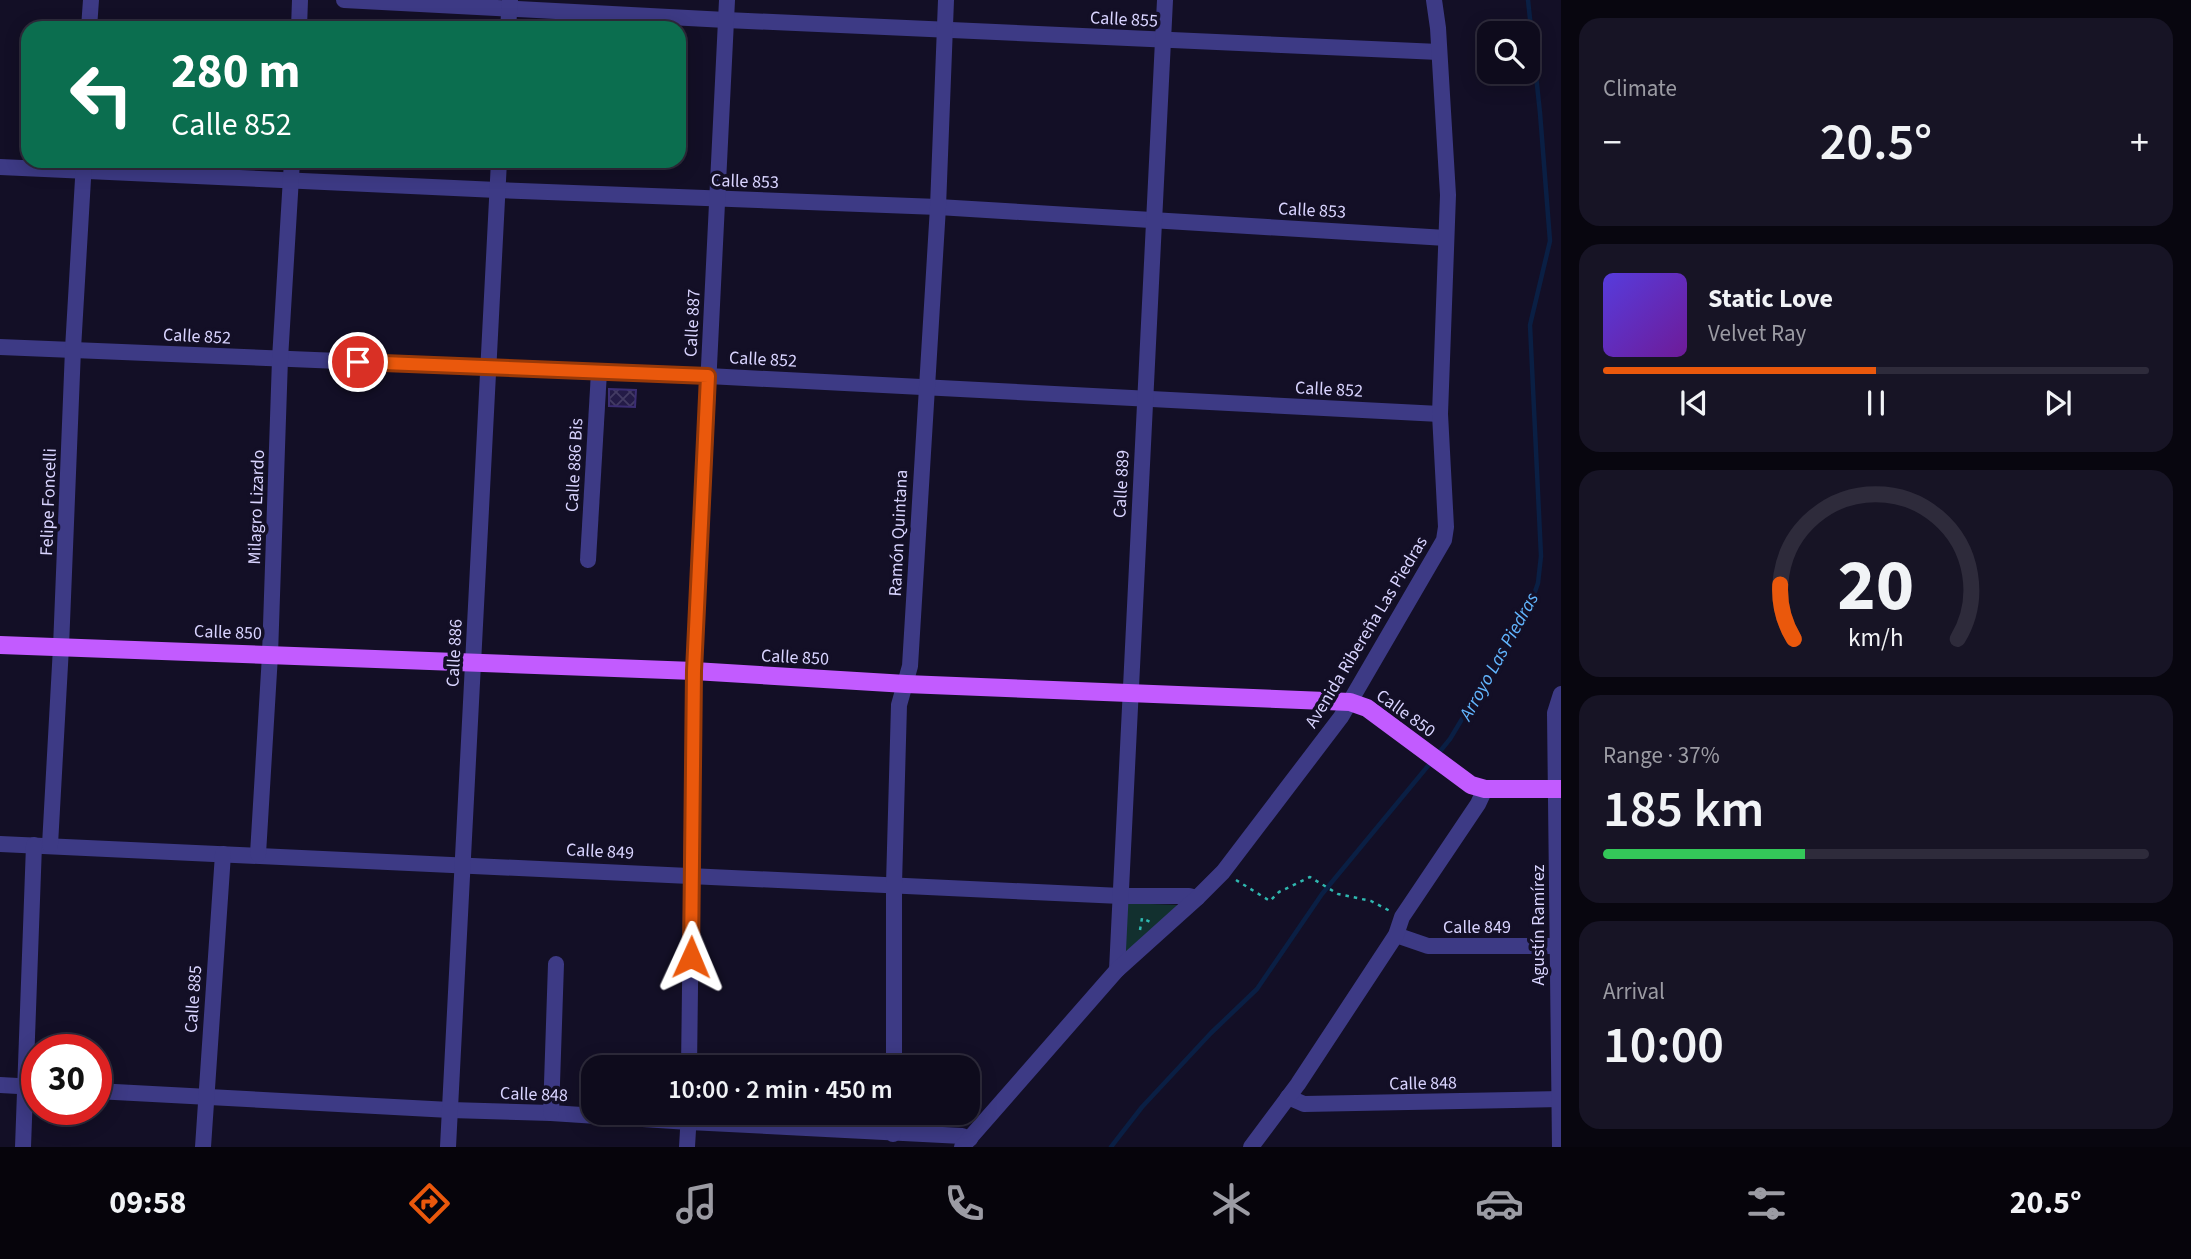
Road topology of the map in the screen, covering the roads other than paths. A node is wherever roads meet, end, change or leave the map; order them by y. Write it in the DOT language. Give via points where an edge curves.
graph roads {
  1 [pos="91,0"];
  2 [pos="300,0"];
  3 [pos="344,0"];
  4 [pos="727,0"];
  5 [pos="946,0"];
  6 [pos="1165,0"];
  7 [pos="1434,0"];
  8 [pos="509,4"];
  9 [pos="726,20"];
  10 [pos="90,21"];
  11 [pos="299,21"];
  12 [pos="945,29"];
  13 [pos="1163,40"];
  14 [pos="1439,52"];
  15 [pos="0,167"];
  16 [pos="21,167"];
  17 [pos="83,168"];
  18 [pos="111,168"];
  19 [pos="292,168"];
  20 [pos="499,168"];
  21 [pos="291,181"];
  22 [pos="497,190"];
  23 [pos="718,200"];
  24 [pos="938,207"];
  25 [pos="1156,220"];
  26 [pos="1447,238"];
  27 [pos="0,347"];
  28 [pos="73,349"];
  29 [pos="280,359"];
  30 [pos="488,367"];
  31 [pos="599,372"];
  32 [pos="708,376"];
  33 [pos="926,387"];
  34 [pos="1144,399"];
  35 [pos="1440,414"];
  36 [pos="588,560"];
  37 [pos="0,645"];
  38 [pos="61,647"];
  39 [pos="270,655"];
  40 [pos="473,663"];
  41 [pos="694,671"];
  42 [pos="906,684"];
  43 [pos="1130,694"];
  44 [pos="1558,699"];
  45 [pos="1350,702"];
  46 [pos="1485,789"];
  47 [pos="1559,789"];
  48 [pos="0,844"];
  49 [pos="42,845"];
  50 [pos="223,854"];
  51 [pos="258,854"];
  52 [pos="463,864"];
  53 [pos="693,874"];
  54 [pos="894,884"];
  55 [pos="1121,896"];
  56 [pos="1197,898"];
  57 [pos="1396,935"];
  58 [pos="1559,946"];
  59 [pos="556,964"];
  60 [pos="1117,970"];
  61 [pos="34,1034"];
  62 [pos="690,1055"];
  63 [pos="894,1055"];
  64 [pos="0,1086"];
  65 [pos="21,1087"];
  66 [pos="112,1092"];
  67 [pos="206,1097"];
  68 [pos="1288,1097"];
  69 [pos="1561,1099"];
  70 [pos="450,1110"];
  71 [pos="551,1113"];
  72 [pos="581,1114"];
  73 [pos="26,1125"];
  74 [pos="689,1125"];
  75 [pos="778,1125"];
  76 [pos="893,1125"];
  77 [pos="893,1134"];
  78 [pos="966,1143"];
  79 [pos="23,1147"];
  80 [pos="203,1147"];
  81 [pos="448,1147"];
  82 [pos="687,1147"];
  83 [pos="1251,1147"];
  84 [pos="1560,1147"];
  1 -- 10 [label="street"];
  2 -- 11 [label="street"];
  3 -- 8 [label="street, Calle 855"];
  4 -- 9 [label="street, Calle 887"];
  5 -- 12 [label="street, Ramón Quintana"];
  6 -- 13 [label="street, Calle 889"];
  7 -- 14 [label="street, Avenida Ribereña Las Piedras"];
  8 -- 9 [label="street, Calle 855"];
  9 -- 12 [label="street, Calle 855"];
  9 -- 23 [label="street, Calle 887"];
  12 -- 13 [label="street, Calle 855"];
  12 -- 24 [label="street, Ramón Quintana"];
  13 -- 14 [label="street, Calle 855"];
  13 -- 25 [label="street, Calle 889"];
  14 -- 26 [label="street, Avenida Ribereña Las Piedras"];
  15 -- 16 [label="street, Calle 853"];
  17 -- 28 [label="street, Felipe Foncelli"];
  18 -- 21 [label="street, Calle 853"];
  19 -- 21 [label="street, Milagro Lizardo"];
  20 -- 22 [label="street, Calle 886"];
  21 -- 22 [label="street, Calle 853"];
  21 -- 29 [label="street, Milagro Lizardo"];
  22 -- 23 [label="street, Calle 853"];
  22 -- 30 [label="street, Calle 886"];
  23 -- 24 [label="street, Calle 853"];
  23 -- 32 [label="street, Calle 887"];
  24 -- 25 [label="street, Calle 853"];
  24 -- 33 [label="street, Ramón Quintana"];
  25 -- 26 [label="street, Calle 853"];
  25 -- 34 [label="street, Calle 889"];
  26 -- 35 [label="street, Avenida Ribereña Las Piedras"];
  27 -- 28 [label="street, Calle 852"];
  28 -- 29 [label="street, Calle 852"];
  28 -- 38 [label="street, Felipe Foncelli"];
  29 -- 30 [label="street, Calle 852"];
  29 -- 39 [label="street, Milagro Lizardo"];
  30 -- 31 [label="street, Calle 852"];
  30 -- 40 [label="street, Calle 886"];
  31 -- 32 [label="street, Calle 852"];
  31 -- 36 [label="street, Calle 886 Bis"];
  32 -- 33 [label="street, Calle 852"];
  32 -- 41 [label="street, Calle 887"];
  33 -- 34 [label="street, Calle 852"];
  33 -- 42 [label="street, Ramón Quintana"];
  34 -- 35 [label="street, Calle 852"];
  34 -- 43 [label="street, Calle 889"];
  35 -- 45 [label="street, Avenida Ribereña Las Piedras" via="1444,540"];
  37 -- 38 [label="main road, Calle 850"];
  38 -- 39 [label="main road, Calle 850"];
  38 -- 49 [label="street, Felipe Foncelli"];
  39 -- 40 [label="main road, Calle 850"];
  39 -- 51 [label="street, Milagro Lizardo"];
  40 -- 41 [label="main road, Calle 850"];
  40 -- 52 [label="street, Calle 886"];
  41 -- 42 [label="main road, Calle 850"];
  41 -- 53 [label="street, Calle 887"];
  42 -- 43 [label="main road, Calle 850"];
  42 -- 54 [label="street, Ramón Quintana" via="900,705"];
  43 -- 45 [label="main road, Calle 850"];
  43 -- 55 [label="street, Calle 889"];
  44 -- 47 [label="street, Agustín Ramírez"];
  45 -- 46 [label="main road, Calle 850" via="1367,708 1471,785"];
  45 -- 56 [label="street, Avenida Ribereña Las Piedras" via="1223,872"];
  46 -- 47 [label="main road, Calle 850"];
  46 -- 57 [label="street" via="1402,917"];
  47 -- 58 [label="street, Agustín Ramírez"];
  48 -- 49 [label="street, Calle 849"];
  49 -- 50 [label="street, Calle 849"];
  49 -- 61 [label="street, Felipe Foncelli"];
  50 -- 51 [label="street, Calle 849"];
  50 -- 67 [label="street, Calle 885"];
  51 -- 52 [label="street, Calle 849"];
  52 -- 53 [label="street, Calle 849"];
  52 -- 70 [label="street, Calle 886"];
  53 -- 54 [label="street, Calle 849"];
  53 -- 62 [label="street, Calle 887"];
  54 -- 55 [label="street, Calle 849"];
  54 -- 63 [label="street, Ramón Quintana"];
  55 -- 56 [label="street, Calle 849"];
  55 -- 60 [label="street, Calle 889"];
  56 -- 60 [label="street, Avenida Ribereña Las Piedras"];
  57 -- 58 [label="street, Calle 849" via="1428,946"];
  57 -- 68 [label="street"];
  58 -- 69 [label="street, Agustín Ramírez"];
  59 -- 71 [label="street"];
  60 -- 78 [label="street, Avenida Ribereña Las Piedras"];
  64 -- 65 [label="street"];
  66 -- 67 [label="street, Calle 848"];
  67 -- 70 [label="street, Calle 848"];
  67 -- 80 [label="street, Calle 885"];
  68 -- 69 [label="street, Calle 848" via="1304,1104"];
  68 -- 83 [label="street"];
  69 -- 84 [label="street, Agustín Ramírez"];
  70 -- 71 [label="street, Calle 848"];
  70 -- 81 [label="street, Calle 886"];
  71 -- 72 [label="street, Calle 848"];
  73 -- 79 [label="street, Felipe Foncelli"];
  74 -- 82 [label="street"];
  75 -- 77 [label="street, Calle 848"];
  76 -- 77 [label="street"];
  77 -- 78 [label="street, Calle 848" via="962,1136"];
}
